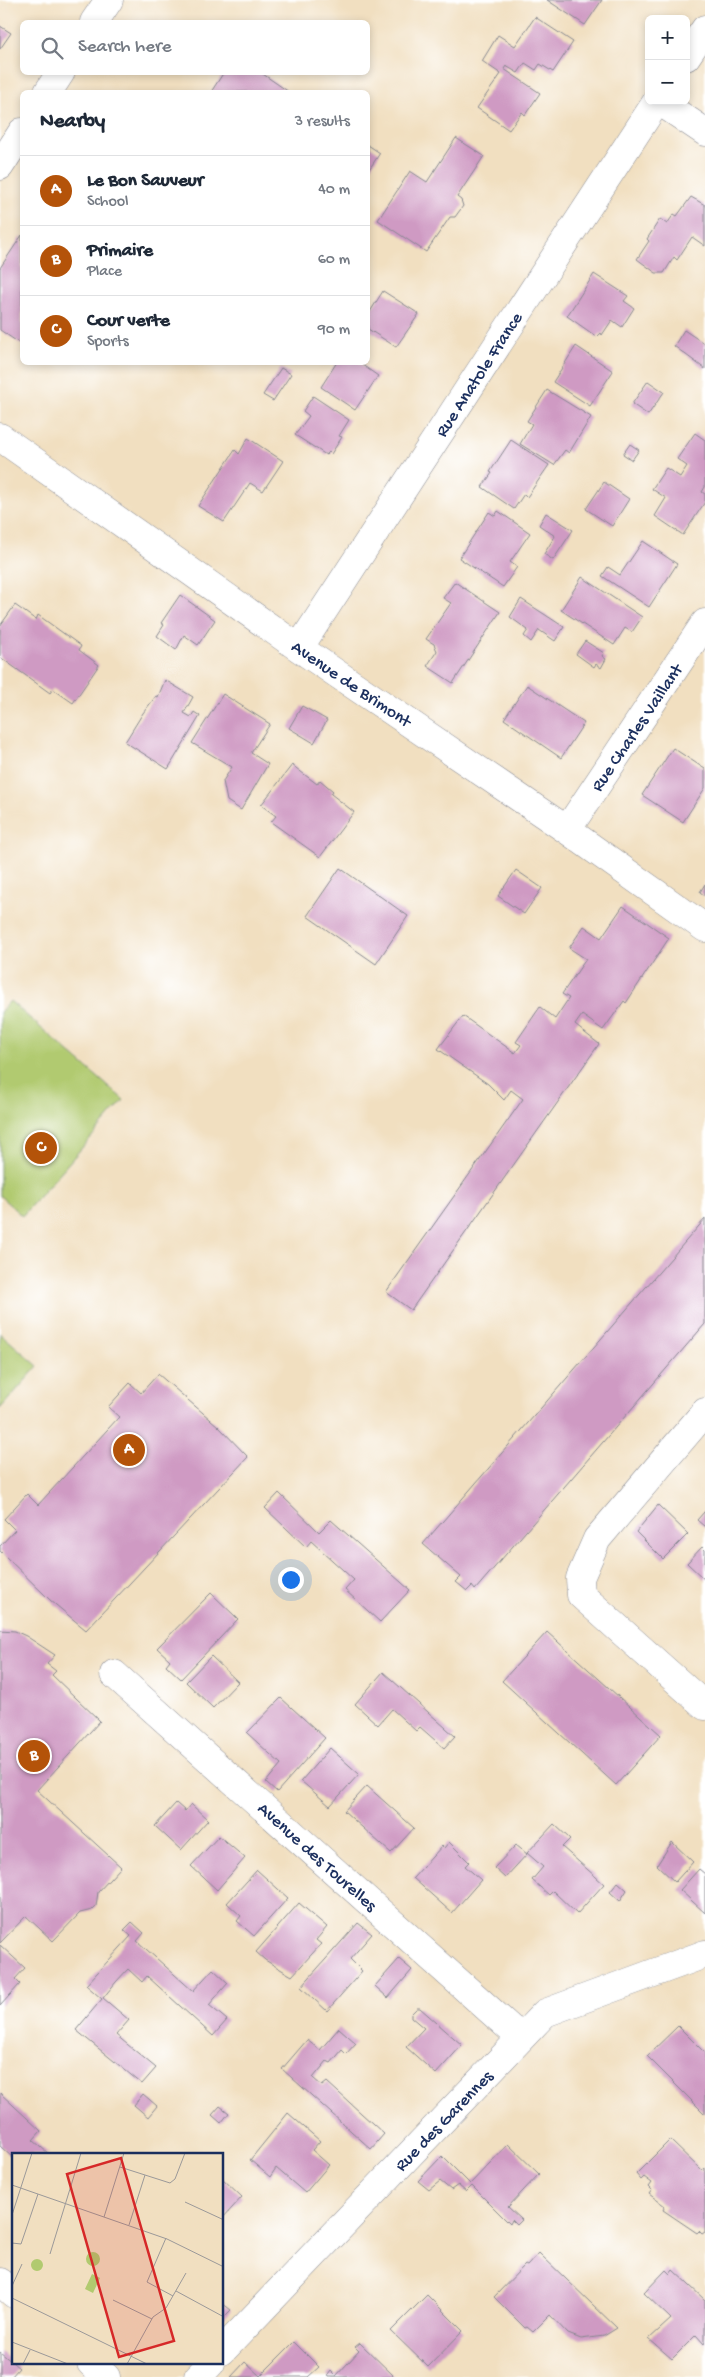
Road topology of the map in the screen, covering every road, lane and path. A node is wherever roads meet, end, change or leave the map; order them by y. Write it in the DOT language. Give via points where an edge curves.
graph roads {
  1 [pos="108,0"];
  2 [pos="95,20"];
  3 [pos="705,29"];
  4 [pos="690,51"];
  5 [pos="59,75"];
  6 [pos="49,90"];
  7 [pos="655,105"];
  8 [pos="664,105"];
  9 [pos="705,132"];
  10 [pos="20,135"];
  11 [pos="0,166"];
  12 [pos="0,437"];
  13 [pos="705,624"];
  14 [pos="299,648"];
  15 [pos="567,830"];
  16 [pos="705,928"];
  17 [pos="705,1412"];
  18 [pos="114,1674"];
  19 [pos="705,1706"];
  20 [pos="705,1954"];
  21 [pos="521,2038"];
  22 [pos="0,2282"];
  23 [pos="12,2292"];
  24 [pos="224,2349"];
  25 [pos="92,2364"];
  26 [pos="210,2364"];
  27 [pos="106,2377"];
  28 [pos="198,2377"];
  1 -- 2 [label="street"];
  3 -- 4 [label="street"];
  5 -- 6 [label="street"];
  7 -- 14 [label="street, Rue Anatole France"];
  8 -- 9 [label="street"];
  10 -- 11 [label="street"];
  12 -- 14 [label="street, Avenue de Brimont"];
  13 -- 15 [label="street, Rue Charles Vaillant"];
  14 -- 15 [label="street, Avenue de Brimont"];
  15 -- 16 [label="street, Avenue de Brimont"];
  17 -- 19 [label="street" via="596,1539 580,1578 581,1595"];
  18 -- 21 [label="street, Avenue des Tourelles"];
  20 -- 21 [label="street, Rue des Garennes" via="545,2013"];
  21 -- 24 [label="street, Rue des Garennes"];
  22 -- 23 [label="street"];
  25 -- 27 [label="street"];
  26 -- 28 [label="street"];
}
